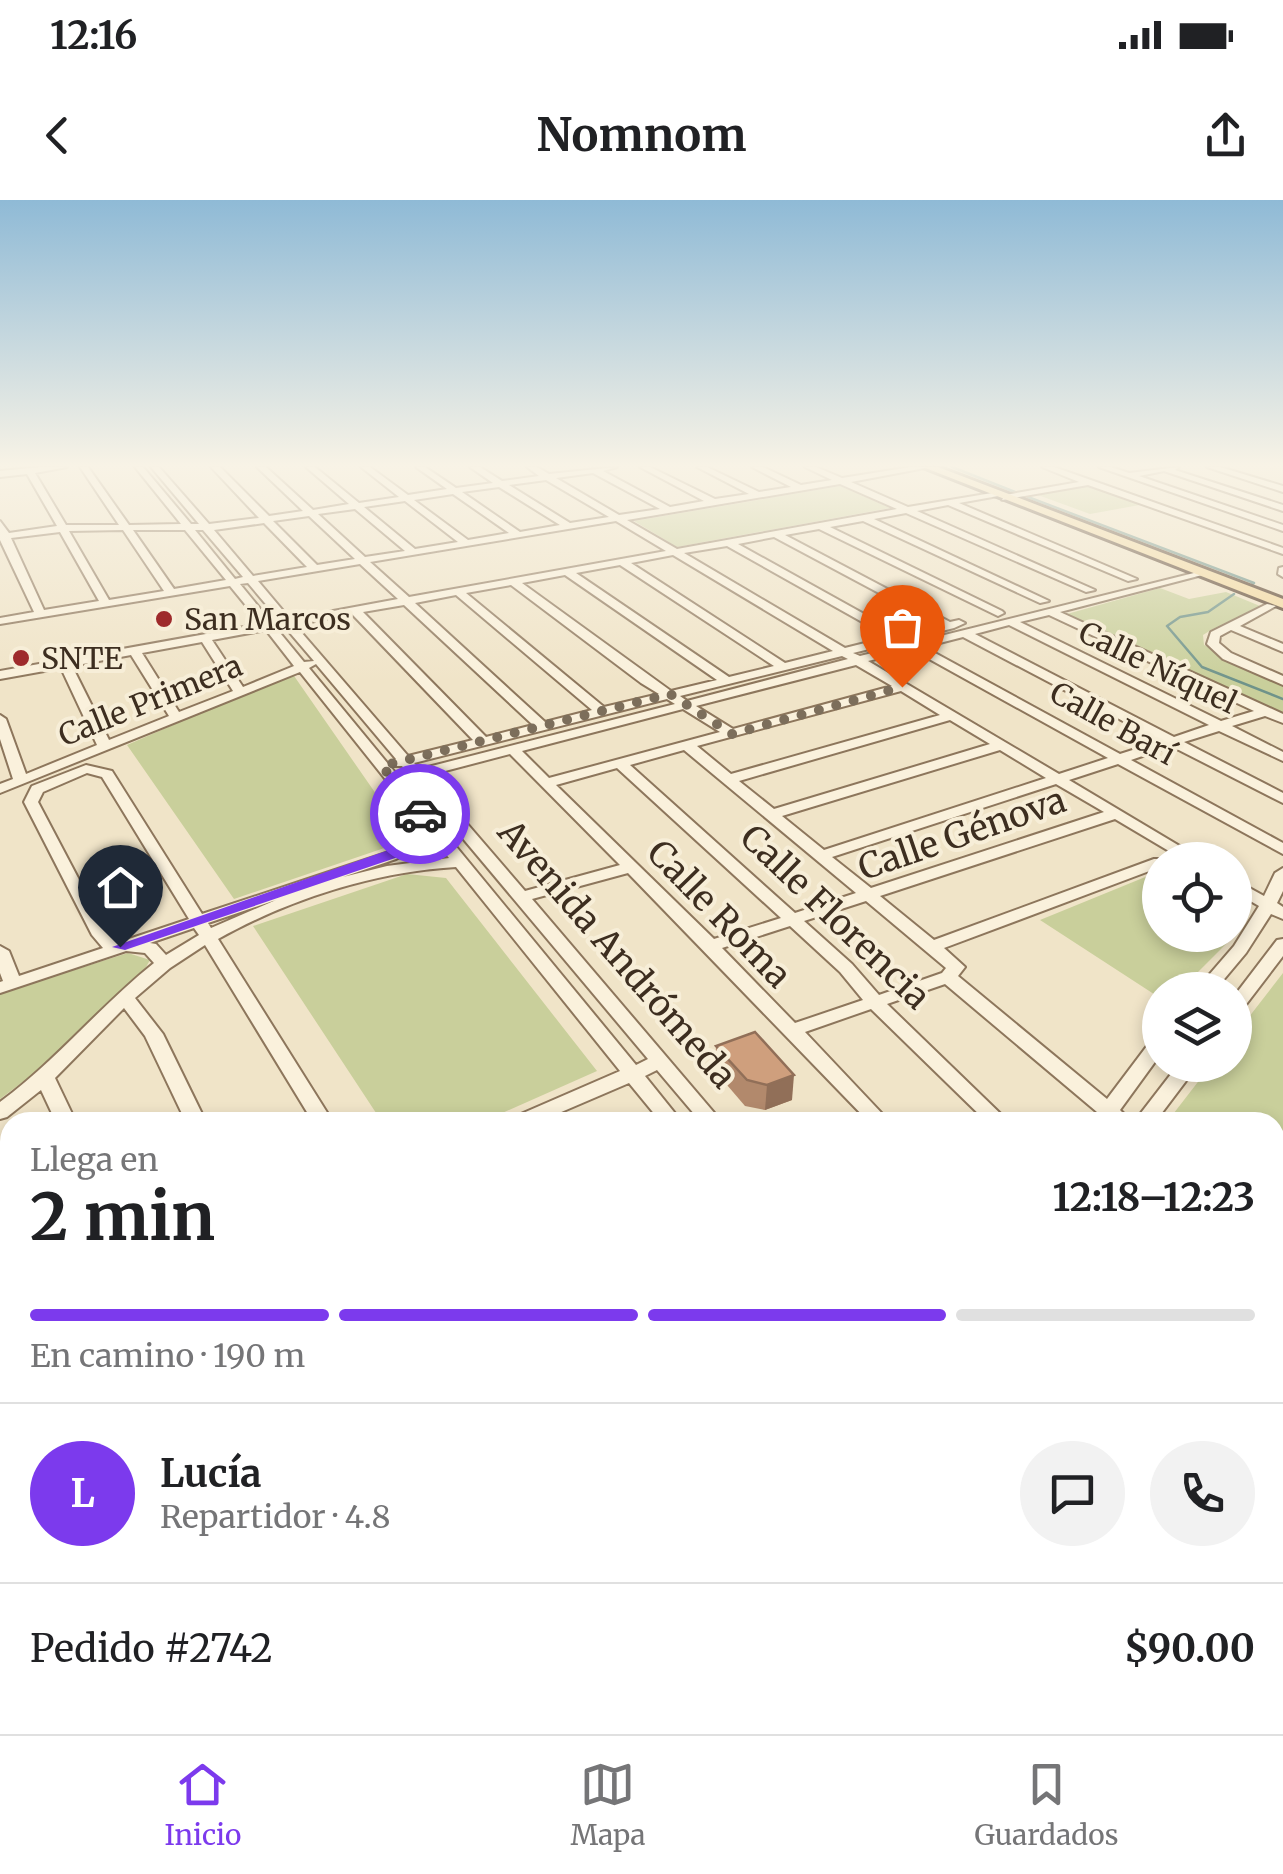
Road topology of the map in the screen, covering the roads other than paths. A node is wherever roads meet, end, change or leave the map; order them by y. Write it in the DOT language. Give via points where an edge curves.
graph roads {
  1 [pos="4,539"];
  2 [pos="70,539"];
  3 [pos="134,539"];
  4 [pos="200,539"];
  5 [pos="216,539"];
  6 [pos="285,539"];
  7 [pos="340,539"];
  8 [pos="397,539"];
  9 [pos="460,539"];
  10 [pos="498,539"];
  11 [pos="652,539"];
  12 [pos="749,539"];
  13 [pos="784,539"];
  14 [pos="847,539"];
  15 [pos="908,539"];
  16 [pos="974,539"];
  17 [pos="1036,539"];
  18 [pos="1109,539"];
  19 [pos="1248,539"];
  20 [pos="729,542"];
  21 [pos="467,544"];
  22 [pos="1283,551"];
  23 [pos="414,552"];
  24 [pos="675,552"];
  25 [pos="364,561"];
  26 [pos="622,562"];
  27 [pos="315,569"];
  28 [pos="1189,570"];
  29 [pos="567,572"];
  30 [pos="1132,578"];
  31 [pos="252,579"];
  32 [pos="235,582"];
  33 [pos="514,582"];
  34 [pos="1090,590"];
  35 [pos="458,592"];
  36 [pos="171,593"];
  37 [pos="408,601"];
  38 [pos="106,604"];
  39 [pos="1048,606"];
  40 [pos="1279,607"];
  41 [pos="354,611"];
  42 [pos="998,613"];
  43 [pos="40,615"];
  44 [pos="0,622"];
  45 [pos="1011,622"];
  46 [pos="288,623"];
  47 [pos="270,626"];
  48 [pos="950,626"];
  49 [pos="1231,626"];
  50 [pos="966,634"];
  51 [pos="204,638"];
  52 [pos="899,638"];
  53 [pos="916,647"];
  54 [pos="1283,648"];
  55 [pos="135,651"];
  56 [pos="841,653"];
  57 [pos="321,662"];
  58 [pos="857,662"];
  59 [pos="65,664"];
  60 [pos="302,666"];
  61 [pos="784,666"];
  62 [pos="0,675"];
  63 [pos="727,681"];
  64 [pos="1283,681"];
  65 [pos="902,687"];
  66 [pos="239,691"];
  67 [pos="670,694"];
  68 [pos="690,704"];
  69 [pos="1266,711"];
  70 [pos="602,712"];
  71 [pos="950,716"];
  72 [pos="176,717"];
  73 [pos="0,719"];
  74 [pos="1283,720"];
  75 [pos="1220,725"];
  76 [pos="543,726"];
  77 [pos="732,734"];
  78 [pos="1170,741"];
  79 [pos="484,742"];
  80 [pos="1002,745"];
  81 [pos="104,746"];
  82 [pos="688,746"];
  83 [pos="512,750"];
  84 [pos="1118,757"];
  85 [pos="1283,757"];
  86 [pos="621,764"];
  87 [pos="409,768"];
  88 [pos="387,773"];
  89 [pos="1055,776"];
  90 [pos="730,779"];
  91 [pos="21,780"];
  92 [pos="546,783"];
  93 [pos="0,789"];
  94 [pos="1283,799"];
  95 [pos="1117,813"];
  96 [pos="774,814"];
  97 [pos="434,832"];
  98 [pos="1166,842"];
  99 [pos="1283,849"];
  100 [pos="824,855"];
  101 [pos="456,862"];
  102 [pos="631,867"];
  103 [pos="1142,868"];
  104 [pos="1283,873"];
  105 [pos="1252,895"];
  106 [pos="873,896"];
  107 [pos="519,898"];
  108 [pos="281,900"];
  109 [pos="1276,910"];
  110 [pos="794,921"];
  111 [pos="201,929"];
  112 [pos="1283,944"];
  113 [pos="711,946"];
  114 [pos="935,946"];
  115 [pos="120,947"];
  116 [pos="0,951"];
  117 [pos="164,964"];
  118 [pos="1222,972"];
  119 [pos="948,977"];
  120 [pos="1252,985"];
  121 [pos="6,986"];
  122 [pos="125,997"];
  123 [pos="874,1002"];
  124 [pos="790,1031"];
  125 [pos="659,1062"];
  126 [pos="1142,1069"];
  127 [pos="633,1073"];
  128 [pos="45,1078"];
  129 [pos="1175,1082"];
  130 [pos="0,1112"];
  131 [pos="61,1112"];
  132 [pos="191,1112"];
  133 [pos="317,1112"];
  134 [pos="544,1112"];
  135 [pos="664,1112"];
  136 [pos="703,1112"];
  137 [pos="870,1112"];
  138 [pos="990,1112"];
  139 [pos="1101,1112"];
  140 [pos="1114,1112"];
  141 [pos="1152,1112"];
  1 -- 43 [label="street"];
  2 -- 38 [label="street"];
  3 -- 36 [label="street"];
  4 -- 32 [label="street, Avenida Andrómeda"];
  5 -- 31 [label="street, Avenida Andrómeda"];
  6 -- 27 [label="street"];
  7 -- 25 [label="street"];
  8 -- 23 [label="street"];
  9 -- 21 [label="street"];
  10 -- 21 [label="street"];
  11 -- 24 [label="street"];
  12 -- 20 [label="street"];
  13 -- 48 [label="street"];
  14 -- 42 [label="street"];
  15 -- 39 [label="street"];
  16 -- 34 [label="street"];
  17 -- 30 [label="street"];
  18 -- 28 [label="main road"];
  19 -- 22 [label="street"];
  20 -- 24 [label="street"];
  20 -- 52 [label="street"];
  21 -- 23 [label="street"];
  23 -- 25 [label="street"];
  24 -- 26 [label="street"];
  24 -- 56 [label="street"];
  25 -- 27 [label="street"];
  25 -- 37 [label="street"];
  26 -- 29 [label="street"];
  26 -- 61 [label="street"];
  27 -- 31 [label="street"];
  28 -- 30 [label="street"];
  28 -- 39 [label="street"];
  28 -- 40 [label="main road"];
  29 -- 33 [label="street"];
  29 -- 63 [label="street"];
  30 -- 34 [label="street"];
  31 -- 32 [label="street"];
  31 -- 46 [label="street, Avenida Andrómeda"];
  32 -- 36 [label="street"];
  32 -- 47 [label="street, Avenida Andrómeda"];
  33 -- 35 [label="street"];
  33 -- 67 [label="street"];
  34 -- 39 [label="street"];
  35 -- 37 [label="street"];
  35 -- 70 [label="street"];
  36 -- 38 [label="street"];
  37 -- 41 [label="street"];
  37 -- 76 [label="street"];
  38 -- 43 [label="street"];
  39 -- 42 [label="street"];
  39 -- 45 [label="street"];
  39 -- 69 [label="street"];
  40 -- 49 [label="street"];
  41 -- 46 [label="street"];
  41 -- 79 [label="street"];
  42 -- 48 [label="street"];
  43 -- 44 [label="street"];
  45 -- 50 [label="street"];
  45 -- 75 [label="street, Calle Níquel"];
  46 -- 47 [label="street"];
  46 -- 57 [label="street, Avenida Andrómeda"];
  47 -- 51 [label="street"];
  47 -- 60 [label="street, Avenida Andrómeda"];
  48 -- 52 [label="street"];
  49 -- 54 [label="street"];
  49 -- 64 [label="street" via="1215,634 1216,648"];
  50 -- 53 [label="street"];
  50 -- 78 [label="street"];
  51 -- 55 [label="street"];
  51 -- 66 [label="street"];
  52 -- 56 [label="street"];
  53 -- 58 [label="street"];
  53 -- 84 [label="street, Calle Barí"];
  55 -- 59 [label="street"];
  55 -- 72 [label="street"];
  56 -- 58 [label="street"];
  56 -- 61 [label="street"];
  57 -- 60 [label="street, Calle Primera"];
  57 -- 87 [label="street, Avenida Andrómeda"];
  58 -- 65 [label="street"];
  58 -- 68 [label="street"];
  59 -- 62 [label="street"];
  59 -- 81 [label="street"];
  60 -- 66 [label="street, Calle Primera"];
  60 -- 88 [label="street, Avenida Andrómeda"];
  61 -- 63 [label="street"];
  63 -- 67 [label="street"];
  65 -- 71 [label="street"];
  65 -- 77 [label="street"];
  66 -- 72 [label="street, Calle Primera"];
  67 -- 68 [label="street"];
  67 -- 70 [label="street"];
  68 -- 77 [label="street"];
  68 -- 83 [label="street"];
  69 -- 74 [label="street"];
  69 -- 75 [label="street"];
  70 -- 76 [label="street"];
  71 -- 80 [label="street"];
  71 -- 90 [label="street"];
  72 -- 81 [label="street, Calle Primera"];
  73 -- 91 [label="street"];
  75 -- 78 [label="street"];
  75 -- 85 [label="street, Calle Níquel"];
  76 -- 79 [label="street"];
  77 -- 82 [label="street"];
  78 -- 84 [label="street"];
  78 -- 94 [label="street"];
  79 -- 87 [label="street"];
  80 -- 89 [label="street"];
  80 -- 96 [label="street"];
  81 -- 91 [label="street, Calle Primera"];
  82 -- 86 [label="street"];
  82 -- 90 [label="street"];
  83 -- 87 [label="street"];
  83 -- 92 [label="street, Calle Roma"];
  84 -- 89 [label="street"];
  84 -- 99 [label="street, Calle Barí"];
  86 -- 92 [label="street"];
  86 -- 110 [label="street, Calle Florencia"];
  87 -- 88 [label="street"];
  87 -- 107 [label="street, Avenida Andrómeda"];
  88 -- 97 [label="street, Avenida Andrómeda"];
  89 -- 95 [label="street"];
  89 -- 100 [label="street"];
  90 -- 96 [label="street"];
  91 -- 93 [label="street, Calle Primera"];
  92 -- 102 [label="street, Calle Roma"];
  95 -- 98 [label="street"];
  95 -- 106 [label="street, Calle Génova"];
  96 -- 100 [label="street"];
  97 -- 101 [label="street, Avenida Andrómeda"];
  97 -- 108 [label="street"];
  100 -- 106 [label="street"];
  101 -- 108 [label="street" via="398,867"];
  101 -- 127 [label="street, Avenida Andrómeda"];
  102 -- 107 [label="street"];
  102 -- 113 [label="street, Calle Roma"];
  103 -- 114 [label="street"];
  104 -- 109 [label="street"];
  105 -- 109 [label="street"];
  106 -- 110 [label="street, Calle Génova"];
  106 -- 114 [label="street"];
  107 -- 125 [label="street, Avenida Andrómeda"];
  108 -- 111 [label="street"];
  109 -- 118 [label="street"];
  110 -- 113 [label="street, Calle Génova"];
  110 -- 123 [label="street, Calle Florencia"];
  111 -- 115 [label="street"];
  111 -- 115 [label="street" via="107,774 79,771 30,798 100,934"];
  111 -- 117 [label="street"];
  111 -- 133 [label="street"];
  112 -- 120 [label="street"];
  113 -- 124 [label="street, Calle Roma"];
  114 -- 119 [label="street" via="954,962"];
  115 -- 117 [label="street" via="150,948"];
  115 -- 121 [label="street"];
  116 -- 121 [label="street"];
  117 -- 122 [label="street"];
  119 -- 123 [label="street"];
  119 -- 139 [label="street"];
  122 -- 128 [label="street"];
  122 -- 132 [label="street" via="154,1034"];
  123 -- 124 [label="street"];
  123 -- 138 [label="street, Calle Florencia"];
  124 -- 137 [label="street, Calle Roma"];
  125 -- 127 [label="street"];
  125 -- 136 [label="street, Avenida Andrómeda"];
  126 -- 140 [label="street"];
  127 -- 134 [label="street"];
  127 -- 135 [label="street, Avenida Andrómeda"];
  128 -- 130 [label="street"];
  128 -- 131 [label="street"];
  129 -- 141 [label="street"];
}
